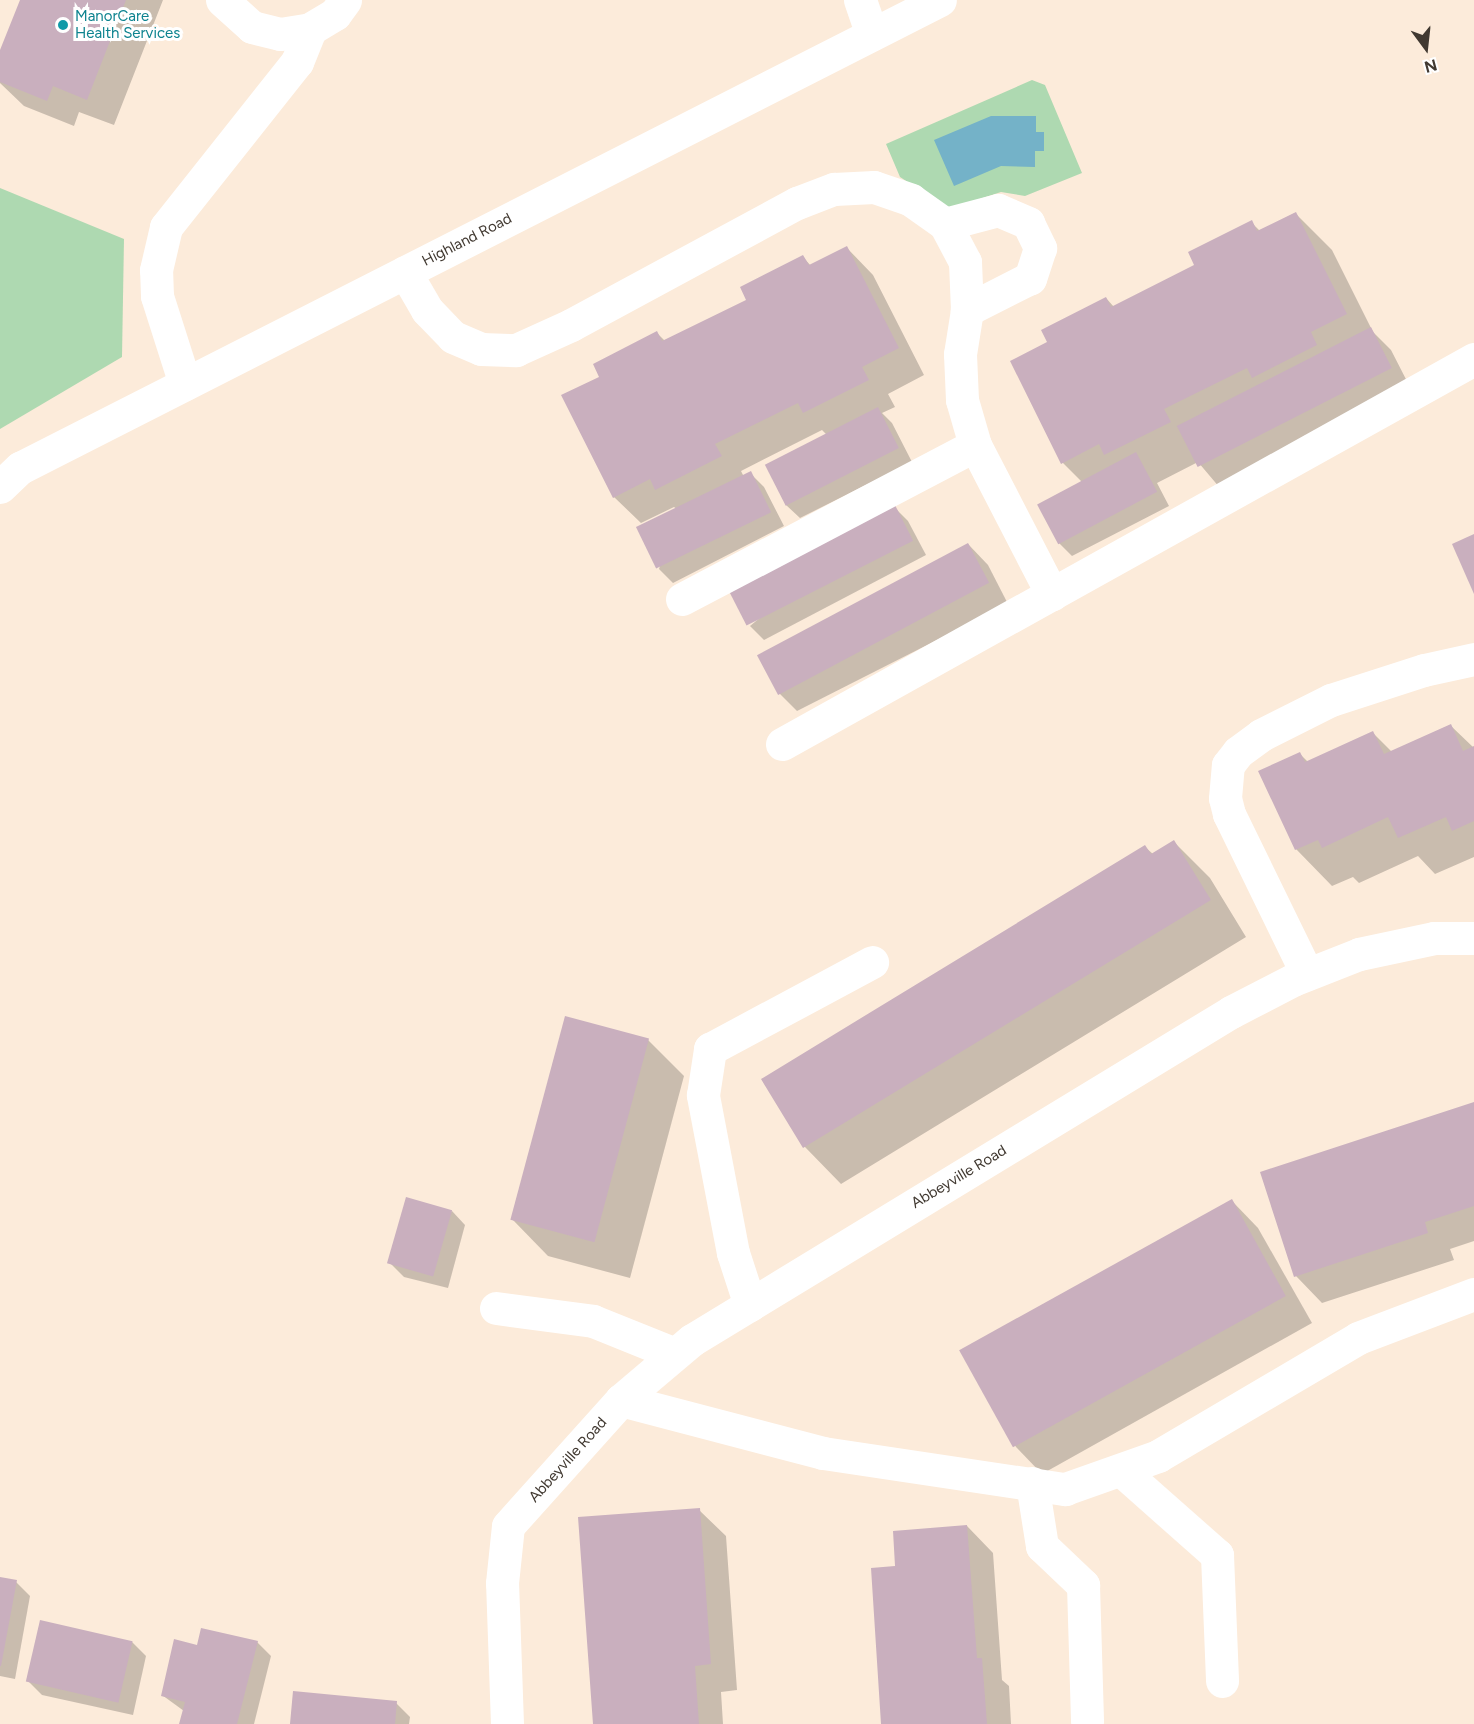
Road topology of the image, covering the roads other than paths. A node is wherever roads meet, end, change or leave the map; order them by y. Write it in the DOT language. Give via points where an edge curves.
graph roads {
  1 [pos="222,0"];
  2 [pos="345,0"];
  3 [pos="860,0"];
  4 [pos="940,0"];
  5 [pos="310,30"];
  6 [pos="872,34"];
  7 [pos="945,224"];
  8 [pos="405,272"];
  9 [pos="967,310"];
  10 [pos="1474,359"];
  11 [pos="185,384"];
  12 [pos="975,445"];
  13 [pos="0,487"];
  14 [pos="1052,594"];
  15 [pos="682,599"];
  16 [pos="1474,659"];
  17 [pos="782,744"];
  18 [pos="1474,938"];
  19 [pos="872,962"];
  20 [pos="1307,974"];
  21 [pos="1474,1294"];
  22 [pos="750,1305"];
  23 [pos="496,1308"];
  24 [pos="675,1354"];
  25 [pos="621,1400"];
  26 [pos="1122,1471"];
  27 [pos="1032,1483"];
  28 [pos="1222,1681"];
  29 [pos="1087,1721"];
  30 [pos="507,1724"];
  1 -- 5 [label="street" via="252,27 280,34"];
  2 -- 5 [label="street" via="335,14"];
  3 -- 6 [label="street"];
  4 -- 6 [label="street, Highland Road"];
  5 -- 11 [label="street" via="297,62 166,228 156,270 157,296"];
  6 -- 8 [label="street, Highland Road"];
  7 -- 8 [label="street" via="911,200 874,187 834,189 797,203 571,325 516,350 482,349 453,337 428,310"];
  7 -- 9 [label="street" via="965,262"];
  7 -- 9 [label="street" via="998,210 1029,223 1040,248 1030,278"];
  8 -- 11 [label="street, Highland Road"];
  9 -- 12 [label="street" via="960,354 962,400"];
  10 -- 14 [label="street"];
  11 -- 13 [label="street, Highland Road" via="20,468"];
  12 -- 14 [label="street"];
  12 -- 15 [label="street"];
  14 -- 17 [label="street"];
  16 -- 20 [label="street" via="1424,670 1331,700 1261,735 1228,765 1225,798 1229,814"];
  18 -- 20 [label="street, Abbeyville Road" via="1434,938 1359,954"];
  19 -- 22 [label="street" via="710,1049 703,1095 733,1253"];
  20 -- 22 [label="street, Abbeyville Road" via="1231,1012"];
  21 -- 26 [label="street" via="1358,1338 1158,1456"];
  22 -- 24 [label="street, Abbeyville Road"];
  23 -- 24 [label="street" via="593,1321"];
  24 -- 25 [label="street, Abbeyville Road"];
  25 -- 27 [label="street" via="823,1453"];
  25 -- 30 [label="street, Abbeyville Road" via="508,1526 502,1583"];
  26 -- 27 [label="street" via="1065,1489"];
  26 -- 28 [label="street" via="1217,1556"];
  27 -- 29 [label="street" via="1042,1546 1083,1585"];
}
